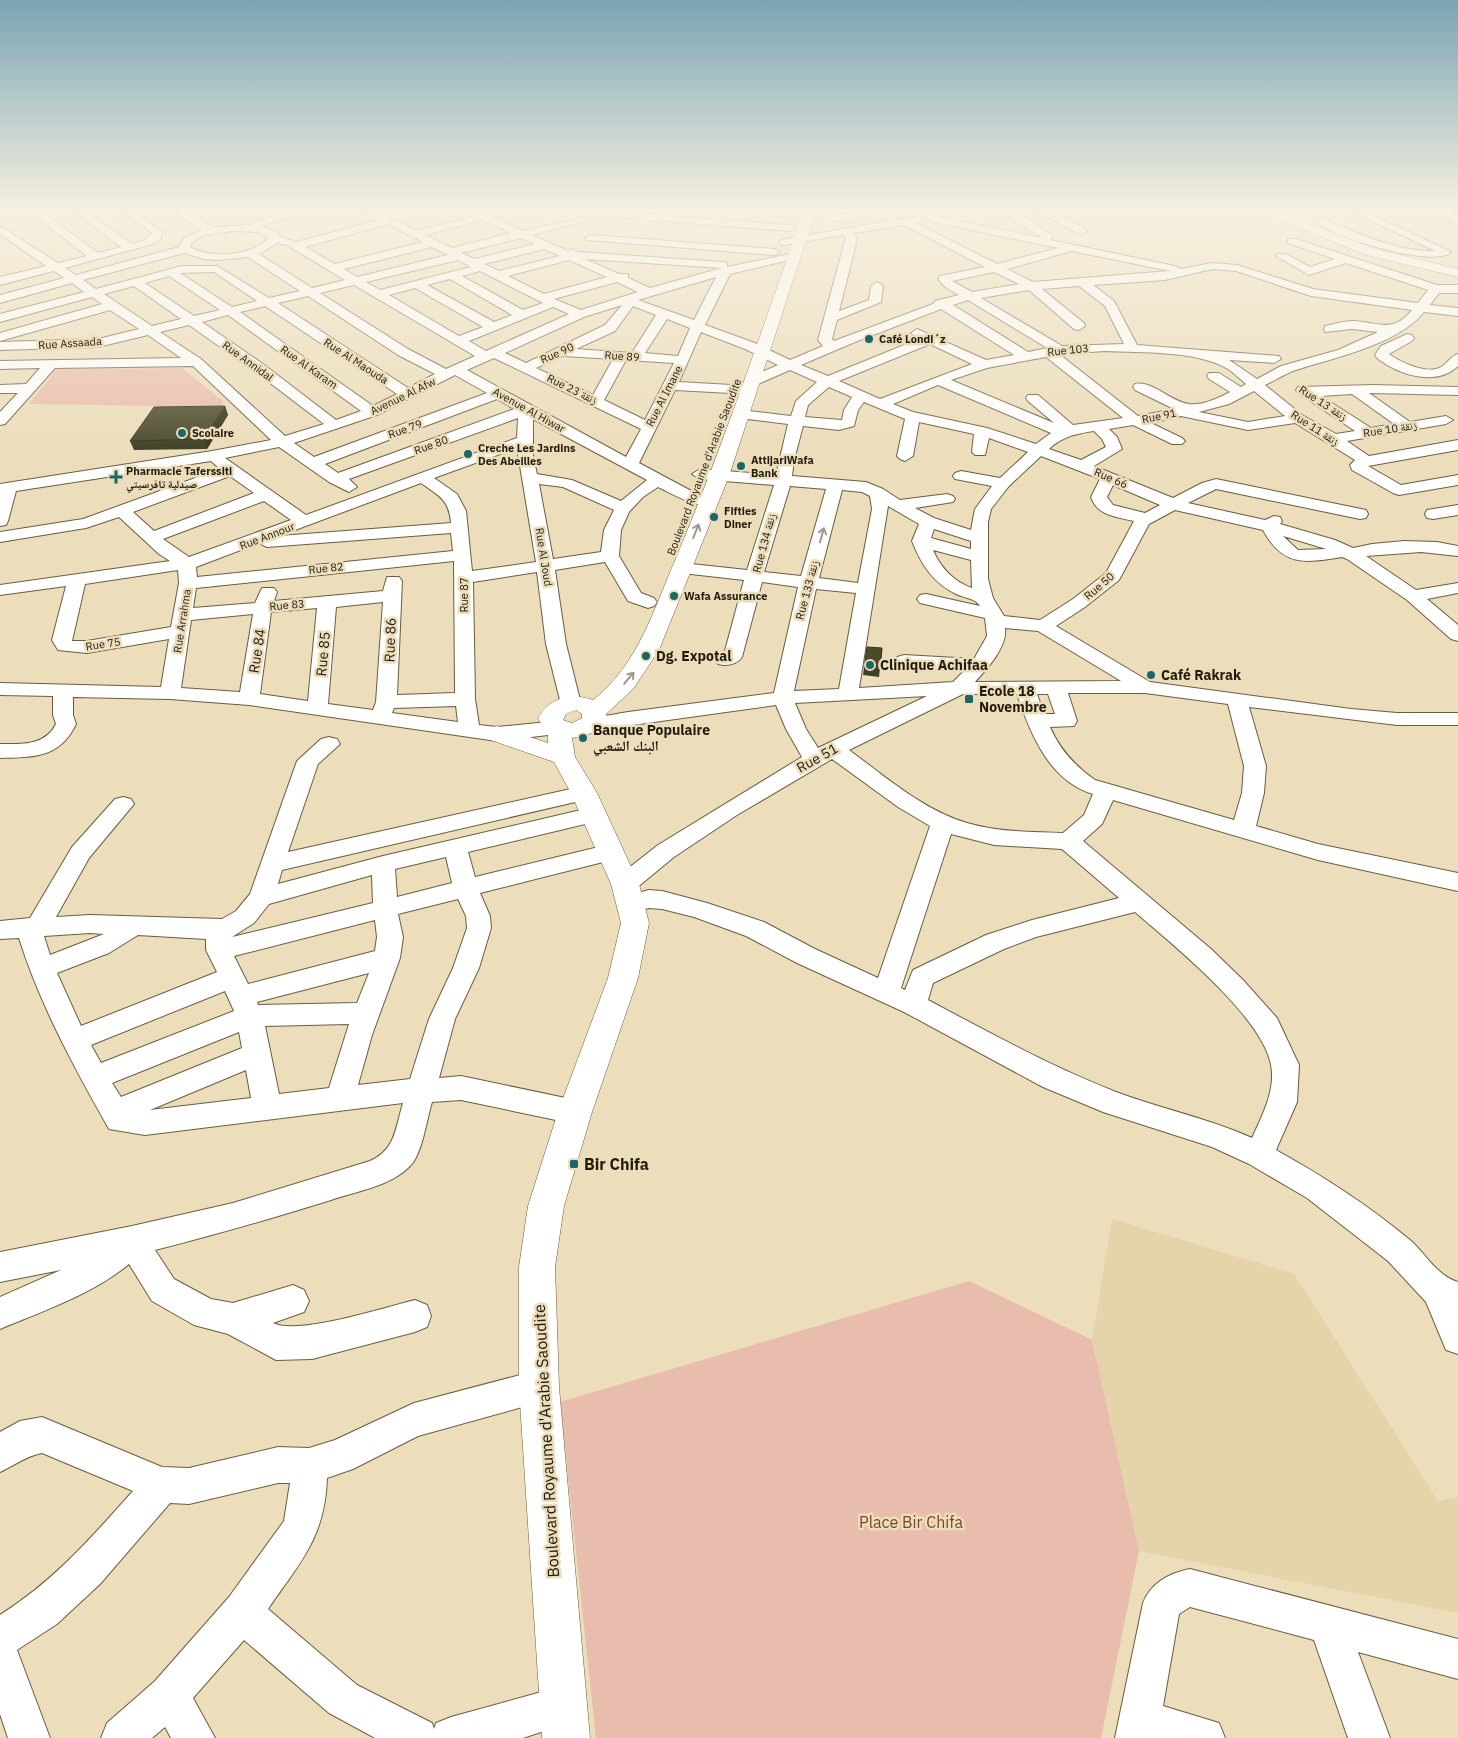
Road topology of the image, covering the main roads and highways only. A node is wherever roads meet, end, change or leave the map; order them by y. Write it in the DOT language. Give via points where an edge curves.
graph roads {
  1 [pos="775,291"];
  2 [pos="744,387"];
  3 [pos="714,439"];
  4 [pos="703,467"];
  5 [pos="700,498"];
  6 [pos="645,610"];
  7 [pos="611,673"];
  8 [pos="575,718"];
  9 [pos="483,732"];
  10 [pos="580,787"];
  11 [pos="564,1722"];
  1 -- 2 [label="main road, Boulevard Royaume d'Arabie Saoudite"];
  2 -- 3 [label="main road, Boulevard Royaume d'Arabie Saoudite"];
  2 -- 5 [label="main road, Boulevard Royaume d'Arabie Saoudite" via="740,414 720,476"];
  4 -- 5 [label="main road, Boulevard Royaume d'Arabie Saoudite"];
  5 -- 6 [label="main road, Boulevard Royaume d'Arabie Saoudite"];
  8 -- 5 [label="main road, Boulevard Royaume d'Arabie Saoudite, one-way" via="616,694 648,650 682,568"];
  7 -- 8 [label="main road" via="586,699"];
  8 -- 10 [label="main road, Boulevard Royaume d'Arabie Saoudite" via="560,745"];
  9 -- 10 [label="main road"];
  10 -- 11 [label="main road, Boulevard Royaume d'Arabie Saoudite" via="622,880 635,923 623,978 575,1112 546,1206 537,1267 539,1387"];
}
